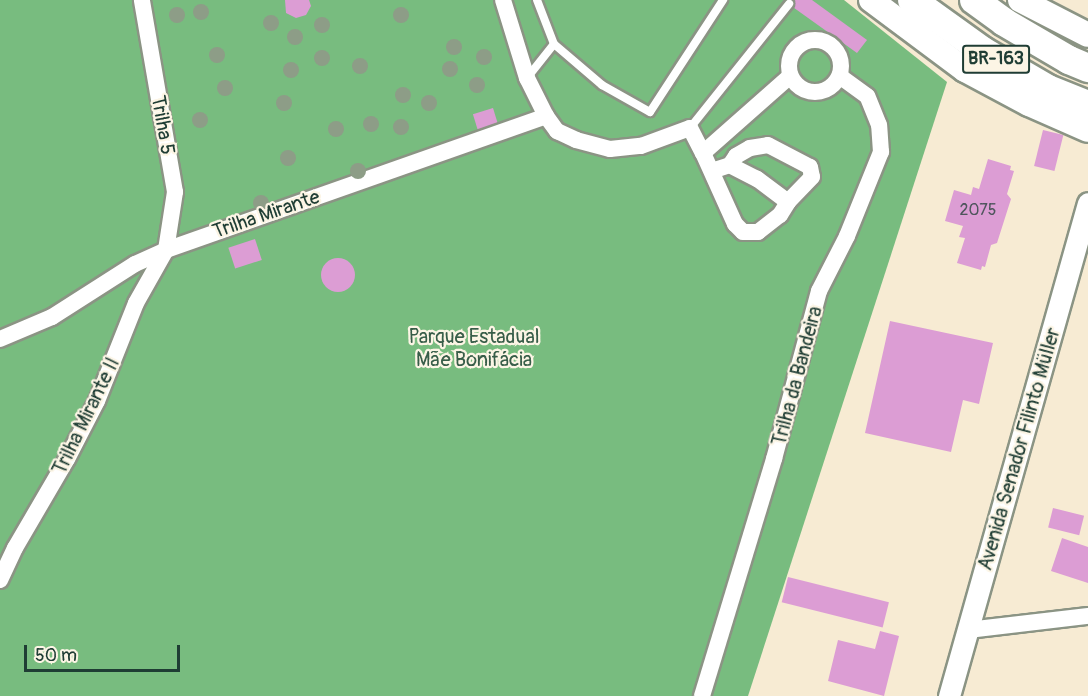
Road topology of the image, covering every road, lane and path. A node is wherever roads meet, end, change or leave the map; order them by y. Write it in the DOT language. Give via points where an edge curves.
graph roads {
  1 [pos="142,0"];
  2 [pos="503,0"];
  3 [pos="537,0"];
  4 [pos="723,0"];
  5 [pos="871,0"];
  6 [pos="912,0"];
  7 [pos="974,0"];
  8 [pos="1020,0"];
  9 [pos="789,4"];
  10 [pos="1088,35"];
  11 [pos="555,44"];
  12 [pos="1088,68"];
  13 [pos="790,76"];
  14 [pos="839,76"];
  15 [pos="527,78"];
  16 [pos="1088,105"];
  17 [pos="546,116"];
  18 [pos="690,128"];
  19 [pos="1088,130"];
  20 [pos="704,153"];
  21 [pos="730,165"];
  22 [pos="712,171"];
  23 [pos="788,202"];
  24 [pos="1088,203"];
  25 [pos="166,249"];
  26 [pos="0,339"];
  27 [pos="0,579"];
  28 [pos="1088,616"];
  29 [pos="968,630"];
  30 [pos="702,696"];
  31 [pos="949,696"];
  1 -- 25 [label="street, Trilha 5" via="175,192"];
  2 -- 15 [label="street"];
  3 -- 11 [label="lane"];
  4 -- 11 [label="lane" via="650,112 602,85"];
  5 -- 19 [label="main road" via="965,70"];
  6 -- 16 [label="highway, BR-163" via="983,51 1048,89"];
  7 -- 12 [label="highway, BR-163" via="1004,22"];
  8 -- 10 [label="main road"];
  9 -- 18 [label="lane"];
  11 -- 15 [label="lane"];
  13 -- 14 [label="street" via="804,91 816,93 827,90"];
  13 -- 14 [label="street" via="788,62 793,51 813,40 835,49 840,59"];
  13 -- 20 [label="street"];
  14 -- 30 [label="street, Trilha da Bandeira" via="867,96 879,125 882,152 819,291 774,459"];
  15 -- 17 [label="street"];
  17 -- 18 [label="street" via="557,130 576,140 610,149 641,146"];
  17 -- 25 [label="street, Trilha Mirante"];
  18 -- 20 [label="street"];
  20 -- 22 [label="street"];
  21 -- 22 [label="street"];
  21 -- 23 [label="street"];
  21 -- 23 [label="street" via="750,148 768,144 810,167 812,177"];
  22 -- 23 [label="street" via="735,224 743,232 758,232 780,215"];
  24 -- 29 [label="street, Avenida Senador Filinto Müller"];
  25 -- 26 [label="street, Trilha Mirante" via="52,317"];
  25 -- 27 [label="street, Trilha Mirante II" via="136,303 97,401"];
  28 -- 29 [label="street"];
  29 -- 31 [label="street, Avenida Senador Filinto Müller"];
}
